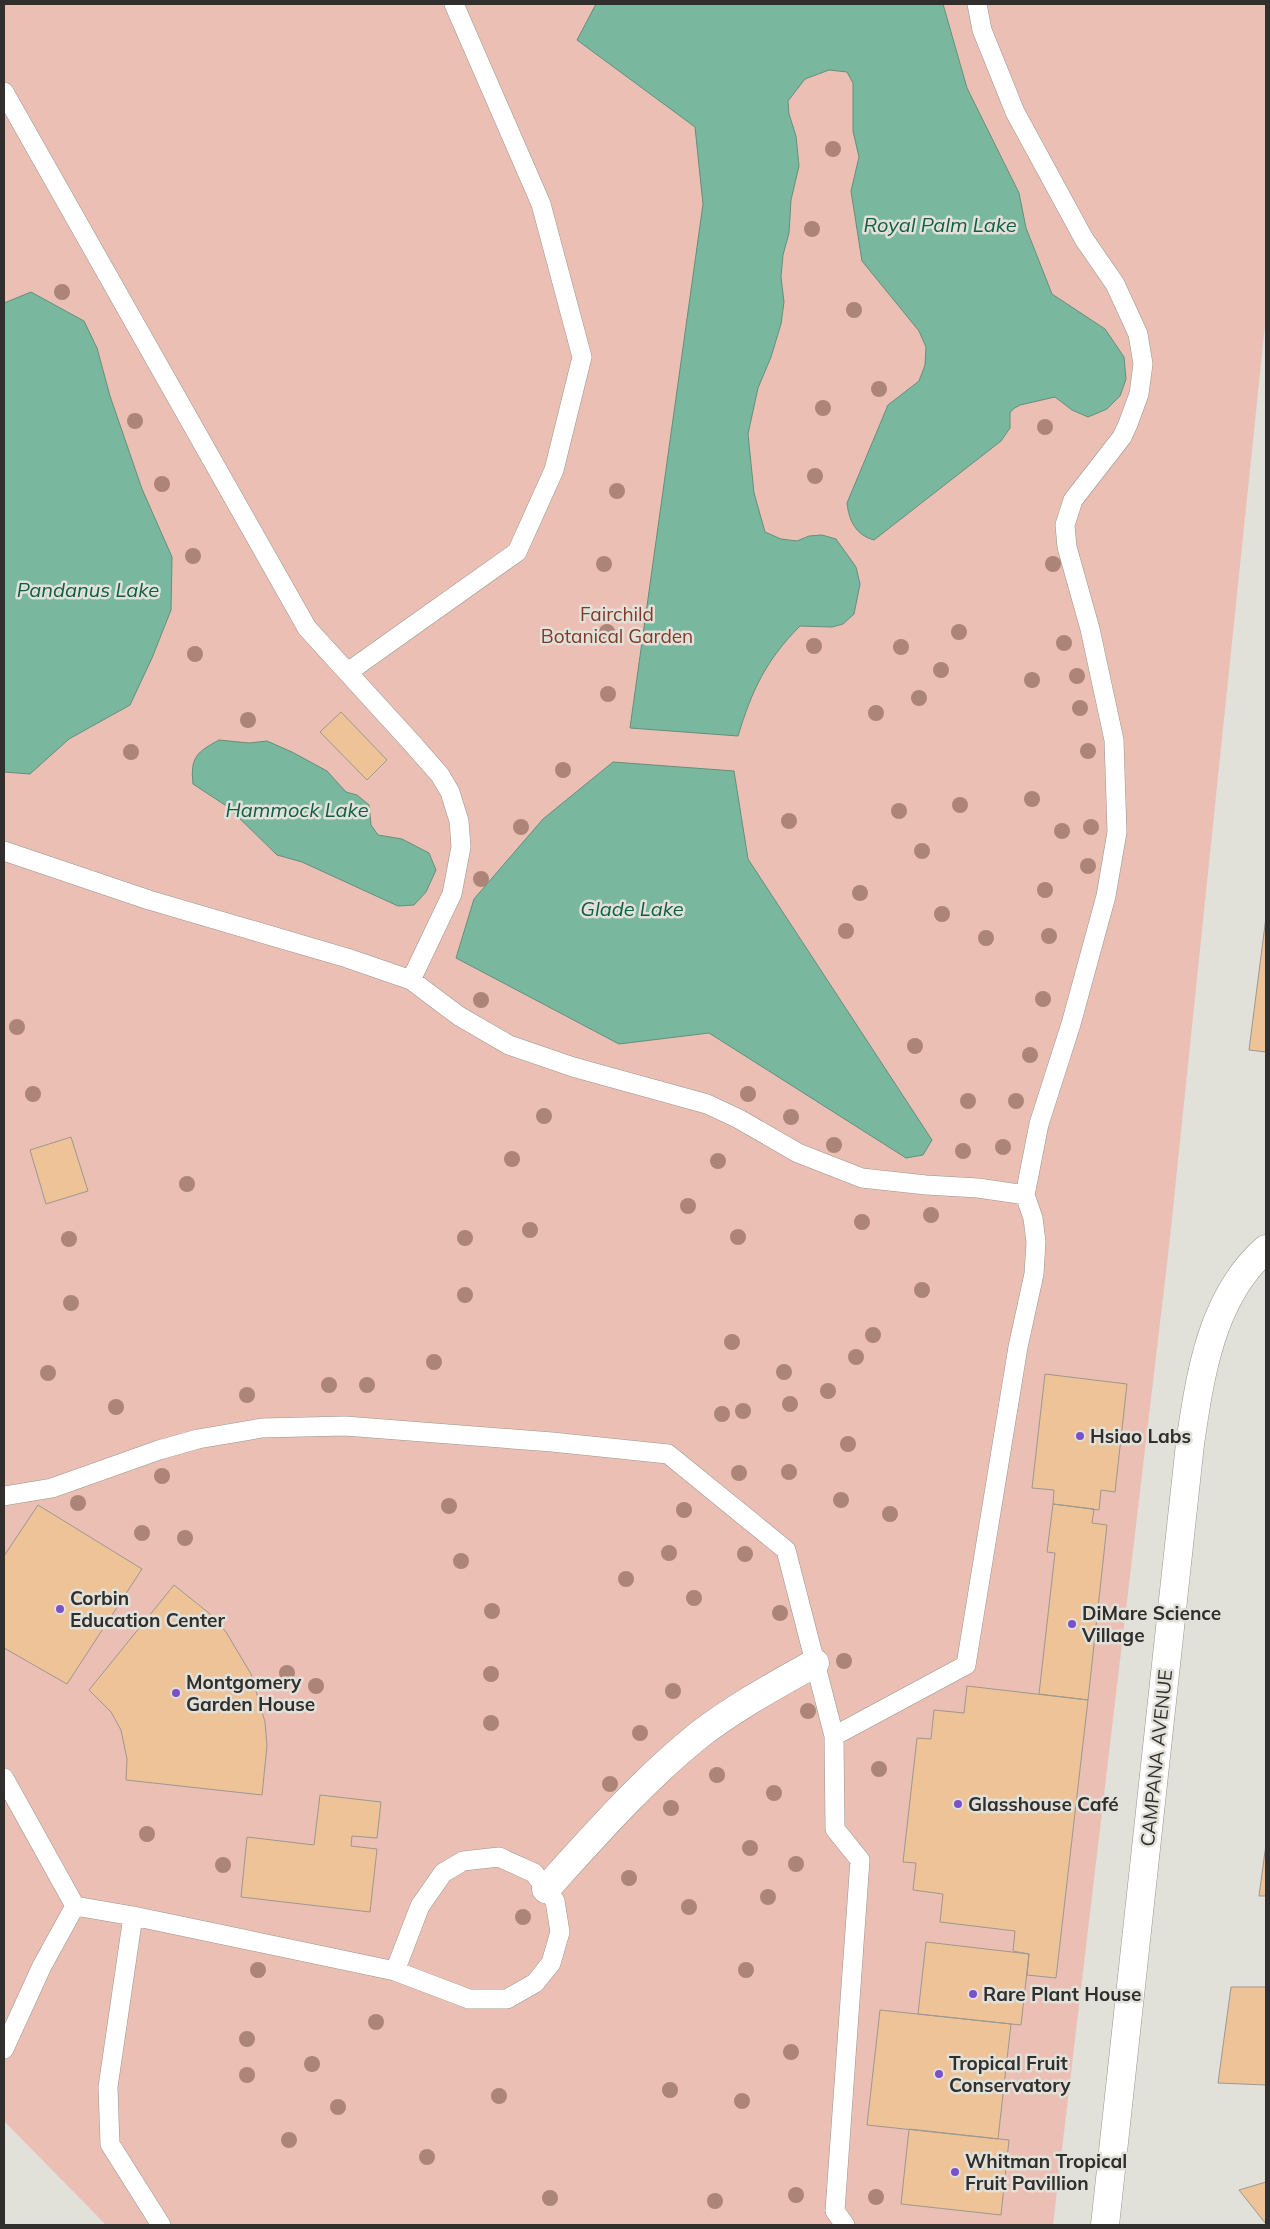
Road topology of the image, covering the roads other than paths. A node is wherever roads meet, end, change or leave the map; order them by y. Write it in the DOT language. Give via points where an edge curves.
graph roads {
  1 [pos="454,4"];
  2 [pos="977,4"];
  3 [pos="4,92"];
  4 [pos="348,672"];
  5 [pos="4,851"];
  6 [pos="411,980"];
  7 [pos="1025,1195"];
  8 [pos="1266,1249"];
  9 [pos="4,1496"];
  10 [pos="815,1663"];
  11 [pos="834,1736"];
  12 [pos="4,1778"];
  13 [pos="546,1889"];
  14 [pos="75,1906"];
  15 [pos="133,1916"];
  16 [pos="395,1970"];
  17 [pos="4,2049"];
  18 [pos="161,2225"];
  19 [pos="845,2225"];
  20 [pos="1106,2225"];
  1 -- 4 [label="lane" via="541,204 582,357 554,470 517,552"];
  2 -- 7 [label="lane" via="982,30 1015,112 1084,239 1115,284 1138,334 1142,356 1139,394 1128,424 1073,500 1065,525 1067,547 1090,629 1114,740 1117,832 1106,896 1071,1024 1039,1124"];
  3 -- 4 [label="lane" via="306,628"];
  4 -- 6 [label="lane" via="440,775 450,792 459,822 461,847 454,887"];
  5 -- 6 [label="lane" via="149,900"];
  6 -- 7 [label="lane" via="459,1016 508,1045 573,1067 707,1104 798,1153 862,1178"];
  7 -- 11 [label="lane" via="1033,1218 1036,1242 1034,1274 1018,1347 966,1665"];
  8 -- 20 [label="street, CAMPANA AVENUE" via="1232,1293 1217,1324 1201,1375 1196,1405"];
  9 -- 10 [label="lane" via="52,1488 198,1439 262,1428 345,1426 668,1454 786,1550"];
  10 -- 11 [label="lane"];
  10 -- 13 [label="street" via="750,1700 699,1736 616,1813"];
  11 -- 19 [label="lane" via="835,1829 860,1860 835,2211"];
  12 -- 14 [label="lane"];
  13 -- 16 [label="lane" via="534,1873 499,1857 463,1861 442,1873 420,1906"];
  13 -- 16 [label="lane" via="555,1901 560,1932 551,1963 535,1983 507,1999 469,1999"];
  14 -- 15 [label="lane"];
  14 -- 17 [label="lane" via="42,1966"];
  15 -- 16 [label="lane"];
  15 -- 18 [label="lane" via="108,2087 110,2144"];
}
